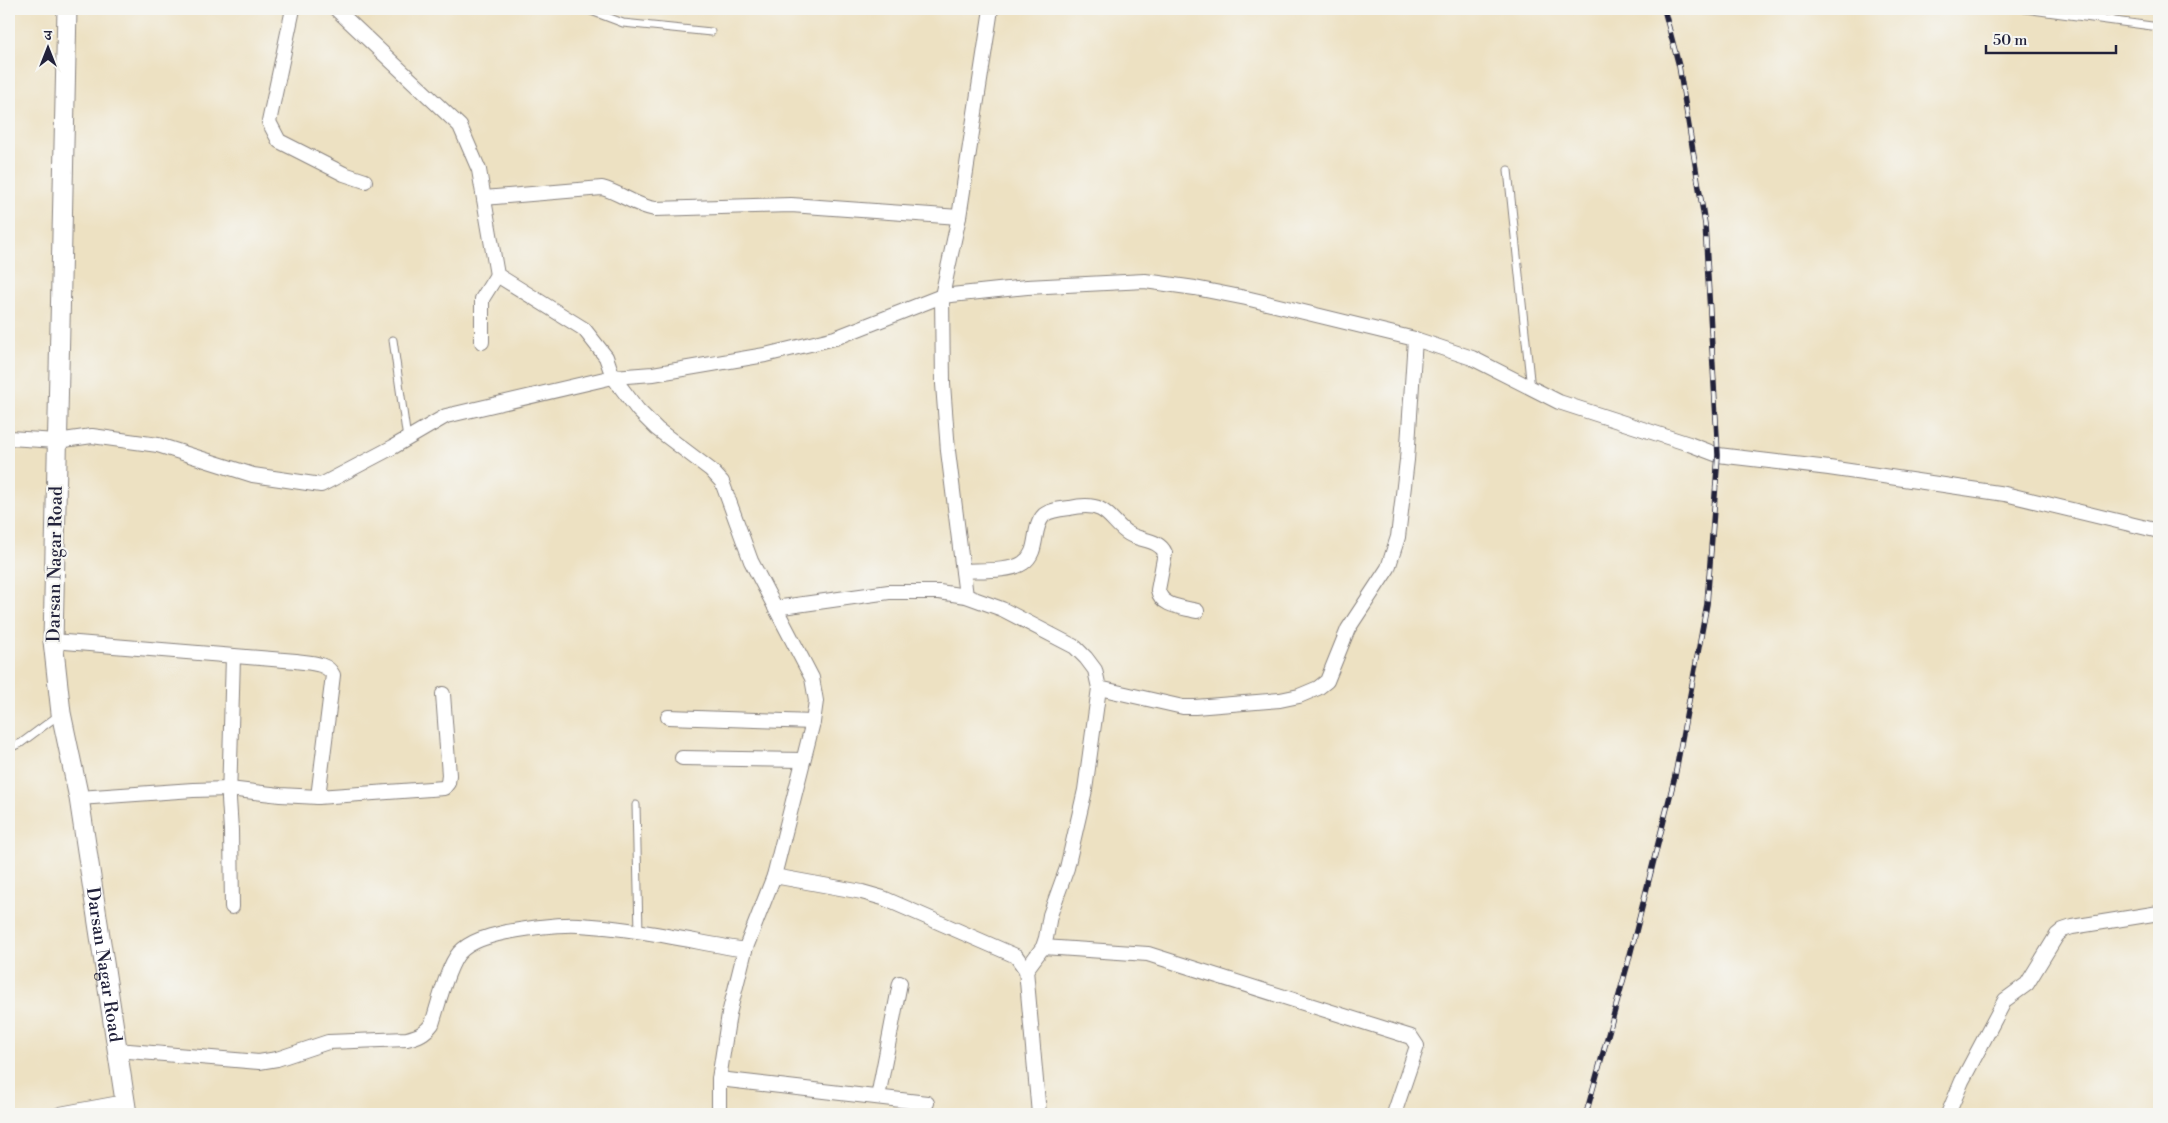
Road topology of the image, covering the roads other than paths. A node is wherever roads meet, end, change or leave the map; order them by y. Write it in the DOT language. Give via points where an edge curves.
graph roads {
  1 [pos="67,9"];
  2 [pos="294,9"];
  3 [pos="336,9"];
  4 [pos="586,9"];
  5 [pos="991,9"];
  6 [pos="2025,9"];
  7 [pos="2159,28"];
  8 [pos="711,32"];
  9 [pos="1508,170"];
  10 [pos="365,182"];
  11 [pos="484,198"];
  12 [pos="959,218"];
  13 [pos="497,275"];
  14 [pos="942,296"];
  15 [pos="1415,339"];
  16 [pos="393,340"];
  17 [pos="482,342"];
  18 [pos="613,377"];
  19 [pos="1531,389"];
  20 [pos="9,438"];
  21 [pos="407,439"];
  22 [pos="58,441"];
  23 [pos="2159,531"];
  24 [pos="963,571"];
  25 [pos="966,596"];
  26 [pos="775,608"];
  27 [pos="1197,611"];
  28 [pos="53,641"];
  29 [pos="233,656"];
  30 [pos="1099,688"];
  31 [pos="443,694"];
  32 [pos="61,714"];
  33 [pos="668,717"];
  34 [pos="813,722"];
  35 [pos="9,748"];
  36 [pos="682,758"];
  37 [pos="803,760"];
  38 [pos="229,789"];
  39 [pos="318,796"];
  40 [pos="79,798"];
  41 [pos="636,805"];
  42 [pos="774,876"];
  43 [pos="232,907"];
  44 [pos="2159,913"];
  45 [pos="639,932"];
  46 [pos="1043,947"];
  47 [pos="745,950"];
  48 [pos="1026,970"];
  49 [pos="900,983"];
  50 [pos="117,1050"];
  51 [pos="719,1078"];
  52 [pos="878,1097"];
  53 [pos="927,1103"];
  54 [pos="126,1108"];
  55 [pos="60,1114"];
  56 [pos="719,1114"];
  57 [pos="1039,1114"];
  58 [pos="1394,1114"];
  59 [pos="1948,1114"];
  1 -- 22 [label="street, Darsan Nagar Road"];
  2 -- 10 [label="street" via="269,122 279,141"];
  3 -- 11 [label="street" via="460,126 479,170"];
  4 -- 8 [label="lane" via="623,23"];
  5 -- 12 [label="street"];
  6 -- 7 [label="lane"];
  9 -- 19 [label="lane"];
  11 -- 12 [label="street" via="602,188 617,192 641,207 655,209 791,204"];
  11 -- 13 [label="street"];
  12 -- 14 [label="street"];
  13 -- 17 [label="street" via="482,298"];
  13 -- 18 [label="street" via="584,328 606,357"];
  14 -- 15 [label="street" via="1028,287 1145,281 1246,298"];
  14 -- 18 [label="street" via="835,338 765,355 654,374"];
  14 -- 24 [label="street" via="948,451"];
  15 -- 19 [label="street" via="1472,358"];
  15 -- 30 [label="street" via="1398,537 1388,568 1348,629 1327,682 1299,696 1280,700 1195,707"];
  16 -- 21 [label="lane"];
  18 -- 21 [label="street" via="446,416"];
  18 -- 26 [label="street" via="657,429 693,454 722,482 751,561"];
  19 -- 23 [label="street" via="1559,402 1718,454 2005,494"];
  20 -- 22 [label="street"];
  21 -- 22 [label="street" via="321,484 253,475 158,445 92,436"];
  22 -- 28 [label="street, Darsan Nagar Road"];
  24 -- 25 [label="street"];
  24 -- 27 [label="street" via="1014,568 1029,558 1044,515 1073,507 1094,507 1102,510 1131,536 1163,548 1159,596 1166,603"];
  25 -- 26 [label="street" via="939,592 889,592"];
  25 -- 30 [label="street" via="1002,609 1075,647 1095,670"];
  26 -- 34 [label="street" via="812,678 816,701"];
  28 -- 29 [label="street"];
  28 -- 32 [label="street, Darsan Nagar Road"];
  29 -- 38 [label="street"];
  29 -- 39 [label="street" via="324,665 330,670 333,675"];
  30 -- 46 [label="street" via="1085,790 1067,868 1050,915"];
  31 -- 39 [label="street" via="449,776 444,788"];
  32 -- 35 [label="lane"];
  32 -- 40 [label="street, Darsan Nagar Road"];
  33 -- 34 [label="street"];
  34 -- 37 [label="street"];
  36 -- 37 [label="street"];
  37 -- 42 [label="street"];
  38 -- 39 [label="street"];
  38 -- 40 [label="street"];
  38 -- 43 [label="street"];
  40 -- 50 [label="street, Darsan Nagar Road"];
  41 -- 45 [label="lane"];
  42 -- 47 [label="street"];
  42 -- 48 [label="street" via="862,892 902,906 1005,949 1016,956"];
  44 -- 59 [label="street" via="2063,930 2027,984 2005,1000"];
  45 -- 47 [label="street"];
  45 -- 50 [label="street" via="578,925 536,927 492,935 470,944 453,962 432,1024 426,1032 407,1039 328,1042 259,1062"];
  46 -- 48 [label="street"];
  46 -- 58 [label="street" via="1148,954 1411,1037 1417,1046"];
  47 -- 51 [label="street" via="729,1014"];
  48 -- 57 [label="street"];
  49 -- 52 [label="street"];
  50 -- 54 [label="street, Darsan Nagar Road"];
  51 -- 52 [label="street"];
  51 -- 56 [label="street"];
  52 -- 53 [label="street"];
  54 -- 55 [label="street"];
}
